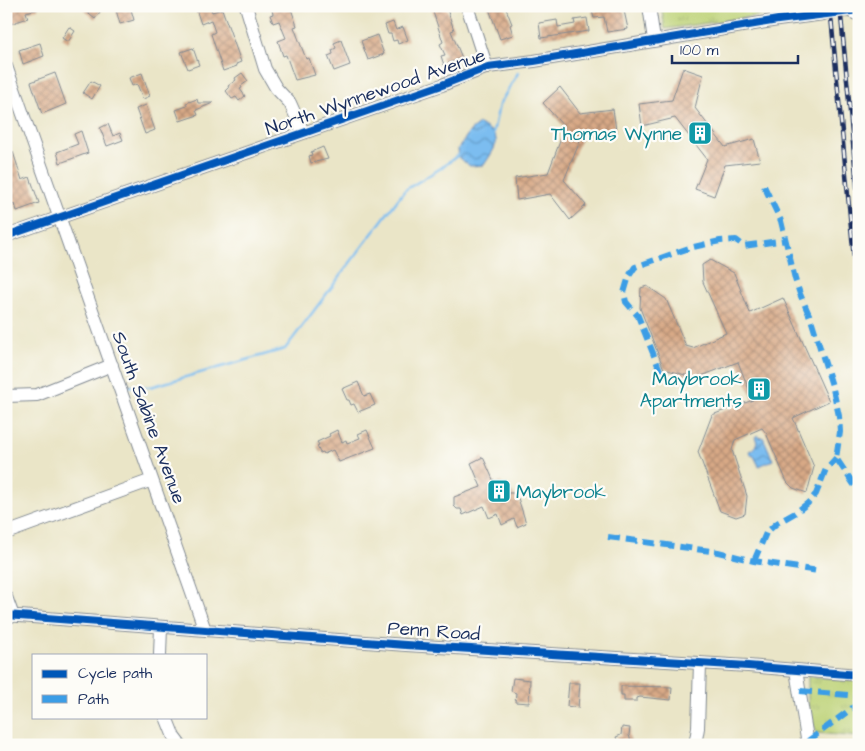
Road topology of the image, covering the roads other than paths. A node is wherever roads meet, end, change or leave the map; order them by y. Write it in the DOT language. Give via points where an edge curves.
graph roads {
  1 [pos="246,6"];
  2 [pos="467,6"];
  3 [pos="648,6"];
  4 [pos="824,14"];
  5 [pos="654,40"];
  6 [pos="6,66"];
  7 [pos="487,68"];
  8 [pos="303,132"];
  9 [pos="59,217"];
  10 [pos="6,236"];
  11 [pos="112,365"];
  12 [pos="6,396"];
  13 [pos="152,480"];
  14 [pos="6,533"];
  15 [pos="6,597"];
  16 [pos="9,615"];
  17 [pos="161,627"];
  18 [pos="206,630"];
  19 [pos="160,654"];
  20 [pos="700,663"];
  21 [pos="796,670"];
  22 [pos="859,676"];
  23 [pos="166,718"];
  24 [pos="180,745"];
  25 [pos="695,745"];
  26 [pos="808,745"];
  1 -- 8 [label="street" via="265,68 276,88 290,103"];
  2 -- 7 [label="street"];
  3 -- 5 [label="street"];
  4 -- 5 [label="street, North Wynnewood Avenue" via="778,14"];
  5 -- 7 [label="street, North Wynnewood Avenue"];
  6 -- 9 [label="street, South Sabine Avenue"];
  7 -- 8 [label="street, North Wynnewood Avenue"];
  8 -- 9 [label="street, North Wynnewood Avenue"];
  9 -- 10 [label="street, North Wynnewood Avenue"];
  9 -- 11 [label="street, South Sabine Avenue"];
  11 -- 12 [label="street" via="37,395"];
  11 -- 13 [label="street, South Sabine Avenue"];
  13 -- 14 [label="street"];
  13 -- 18 [label="street, South Sabine Avenue"];
  15 -- 16 [label="street"];
  16 -- 17 [label="street, Penn Road"];
  17 -- 18 [label="street, Penn Road"];
  17 -- 19 [label="street"];
  18 -- 20 [label="street, Penn Road"];
  20 -- 21 [label="street, Penn Road"];
  20 -- 25 [label="street"];
  21 -- 22 [label="street, Penn Road"];
  21 -- 26 [label="street"];
  23 -- 24 [label="street"];
}
